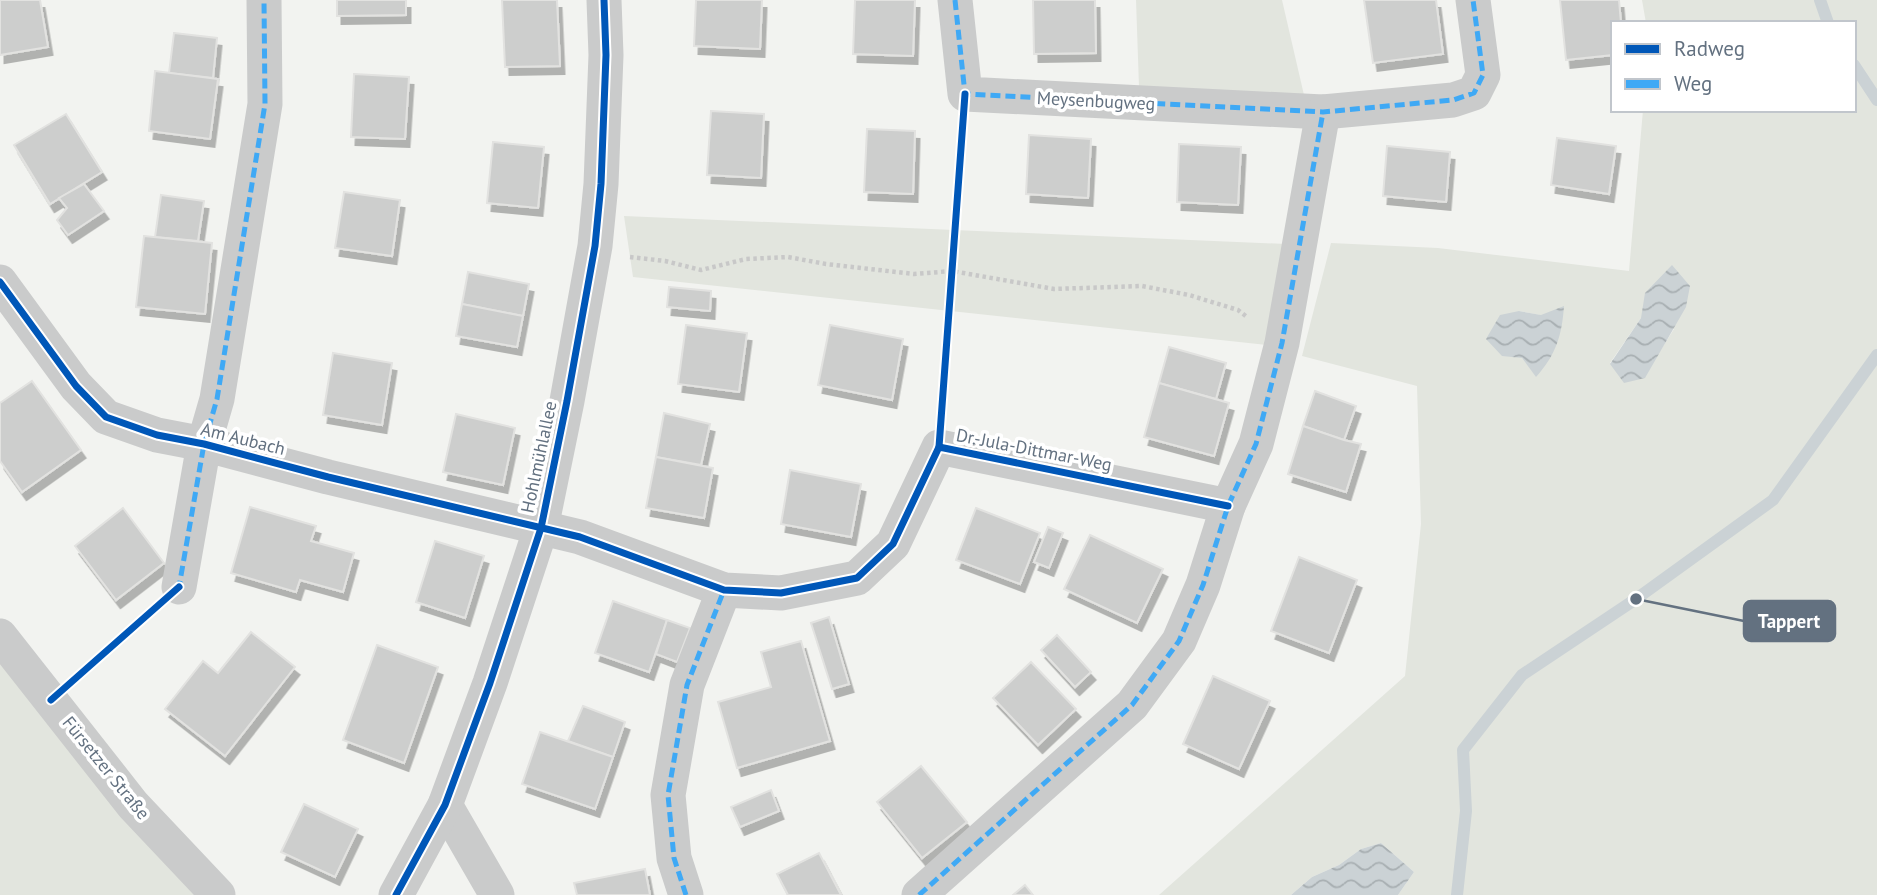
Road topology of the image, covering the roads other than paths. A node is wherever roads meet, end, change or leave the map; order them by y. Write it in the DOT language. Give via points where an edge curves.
graph roads {
  1 [pos="264,0"];
  2 [pos="604,0"];
  3 [pos="955,0"];
  4 [pos="1473,0"];
  5 [pos="1322,111"];
  6 [pos="0,282"];
  7 [pos="204,444"];
  8 [pos="1228,506"];
  9 [pos="541,528"];
  10 [pos="179,586"];
  11 [pos="724,590"];
  12 [pos="0,636"];
  13 [pos="445,805"];
  14 [pos="218,895"];
  15 [pos="396,895"];
  16 [pos="497,895"];
  17 [pos="686,895"];
  18 [pos="919,895"];
  1 -- 7 [label="street, Am Aubach" via="265,104 217,399"];
  2 -- 9 [label="street, Hohlmühlallee" via="602,171 595,246"];
  3 -- 5 [label="street, Meysenbugweg" via="965,94"];
  4 -- 5 [label="street, Meysenbugweg" via="1483,75 1474,93 1453,100"];
  5 -- 8 [label="street" via="1282,343 1256,444"];
  6 -- 7 [label="street, Am Aubach" via="76,386 106,417 157,435"];
  7 -- 9 [label="street, Am Aubach"];
  7 -- 10 [label="street, Am Aubach"];
  8 -- 11 [label="street, Dr.-Jula-Dittmar-Weg" via="939,447 893,544 857,579 781,593"];
  8 -- 18 [label="street" via="1180,641 1132,705"];
  9 -- 11 [label="street, Dr.-Jula-Dittmar-Weg" via="580,537"];
  9 -- 13 [label="street, Hohlmühlallee"];
  11 -- 17 [label="street" via="687,685 668,795 674,858"];
  12 -- 14 [label="street, Fürsetzer Straße" via="133,805"];
  13 -- 15 [label="street, Hohlmühlallee"];
  13 -- 16 [label="street"];
}
